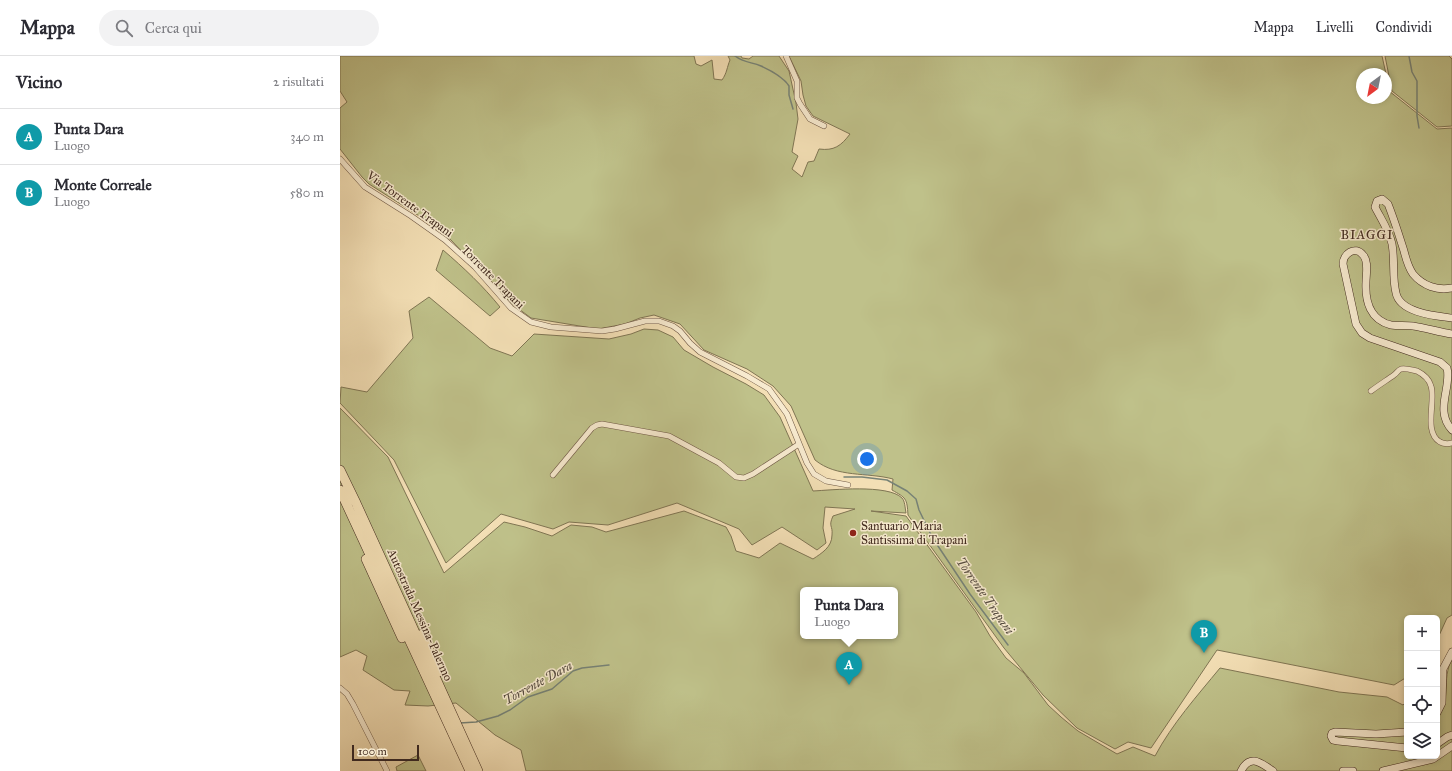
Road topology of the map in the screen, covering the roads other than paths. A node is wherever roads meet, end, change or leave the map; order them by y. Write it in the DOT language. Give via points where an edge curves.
graph roads {
  1 [pos="786,56"];
  2 [pos="824,126"];
  3 [pos="340,160"];
  4 [pos="1452,288"];
  5 [pos="1452,318"];
  6 [pos="1452,334"];
  7 [pos="1371,390"];
  8 [pos="1452,430"];
  9 [pos="798,444"];
  10 [pos="1452,444"];
  11 [pos="340,470"];
  12 [pos="554,475"];
  13 [pos="848,485"];
  14 [pos="340,490"];
  15 [pos="352,504"];
  16 [pos="360,523"];
  17 [pos="402,613"];
  18 [pos="1452,652"];
  19 [pos="340,688"];
  20 [pos="1440,707"];
  21 [pos="1404,732"];
  22 [pos="1452,736"];
  23 [pos="1440,742"];
  24 [pos="1452,746"];
  25 [pos="1404,748"];
  26 [pos="387,771"];
  27 [pos="463,771"];
  28 [pos="470,771"];
  29 [pos="478,771"];
  30 [pos="484,771"];
  31 [pos="1241,771"];
  32 [pos="1273,771"];
  33 [pos="1343,771"];
  34 [pos="1354,771"];
  35 [pos="1383,771"];
  1 -- 2 [label="street" via="797,82 797,98 800,104 810,119"];
  3 -- 9 [label="street, Via Torrente Trapani" via="365,187 434,232 459,253 511,308 524,318 542,326 602,331 645,321 659,321 673,326 700,352 769,389 787,414"];
  4 -- 5 [label="main road" via="1435,288 1414,274 1408,264 1388,204 1382,199 1377,201 1376,207 1388,229 1392,243 1398,298 1422,314"];
  6 -- 8 [label="main road" via="1416,326 1392,325 1376,317 1366,299 1365,256 1355,250 1348,252 1343,264 1355,321 1362,333 1440,362 1447,368 1445,413"];
  7 -- 10 [label="street" via="1403,369 1418,372 1426,377 1432,391 1431,418 1434,437 1443,443"];
  9 -- 12 [label="street" via="753,474 741,478 669,436 602,424 592,428"];
  9 -- 13 [label="street, Via Torrente Trapani" via="814,474 826,482"];
  11 -- 15 [label="highway, Autostrada Messina-Palermo"];
  14 -- 15 [label="highway, Autostrada Messina-Palermo"];
  15 -- 16 [label="highway, Autostrada Messina-Palermo"];
  16 -- 17 [label="highway, Autostrada Messina-Palermo"];
  16 -- 27 [label="highway" via="359,536 370,570"];
  16 -- 30 [label="highway" via="380,543"];
  17 -- 28 [label="highway, Autostrada Messina-Palermo"];
  17 -- 29 [label="highway, Autostrada Messina-Palermo"];
  18 -- 20 [label="main road" via="1443,669"];
  19 -- 26 [label="street" via="353,704"];
  21 -- 25 [label="main road" via="1335,732 1331,736 1336,741"];
  22 -- 23 [label="main road"];
  24 -- 35 [label="main road" via="1433,759"];
  31 -- 32 [label="main road" via="1245,764 1254,761"];
  33 -- 34 [label="main road"];
}
